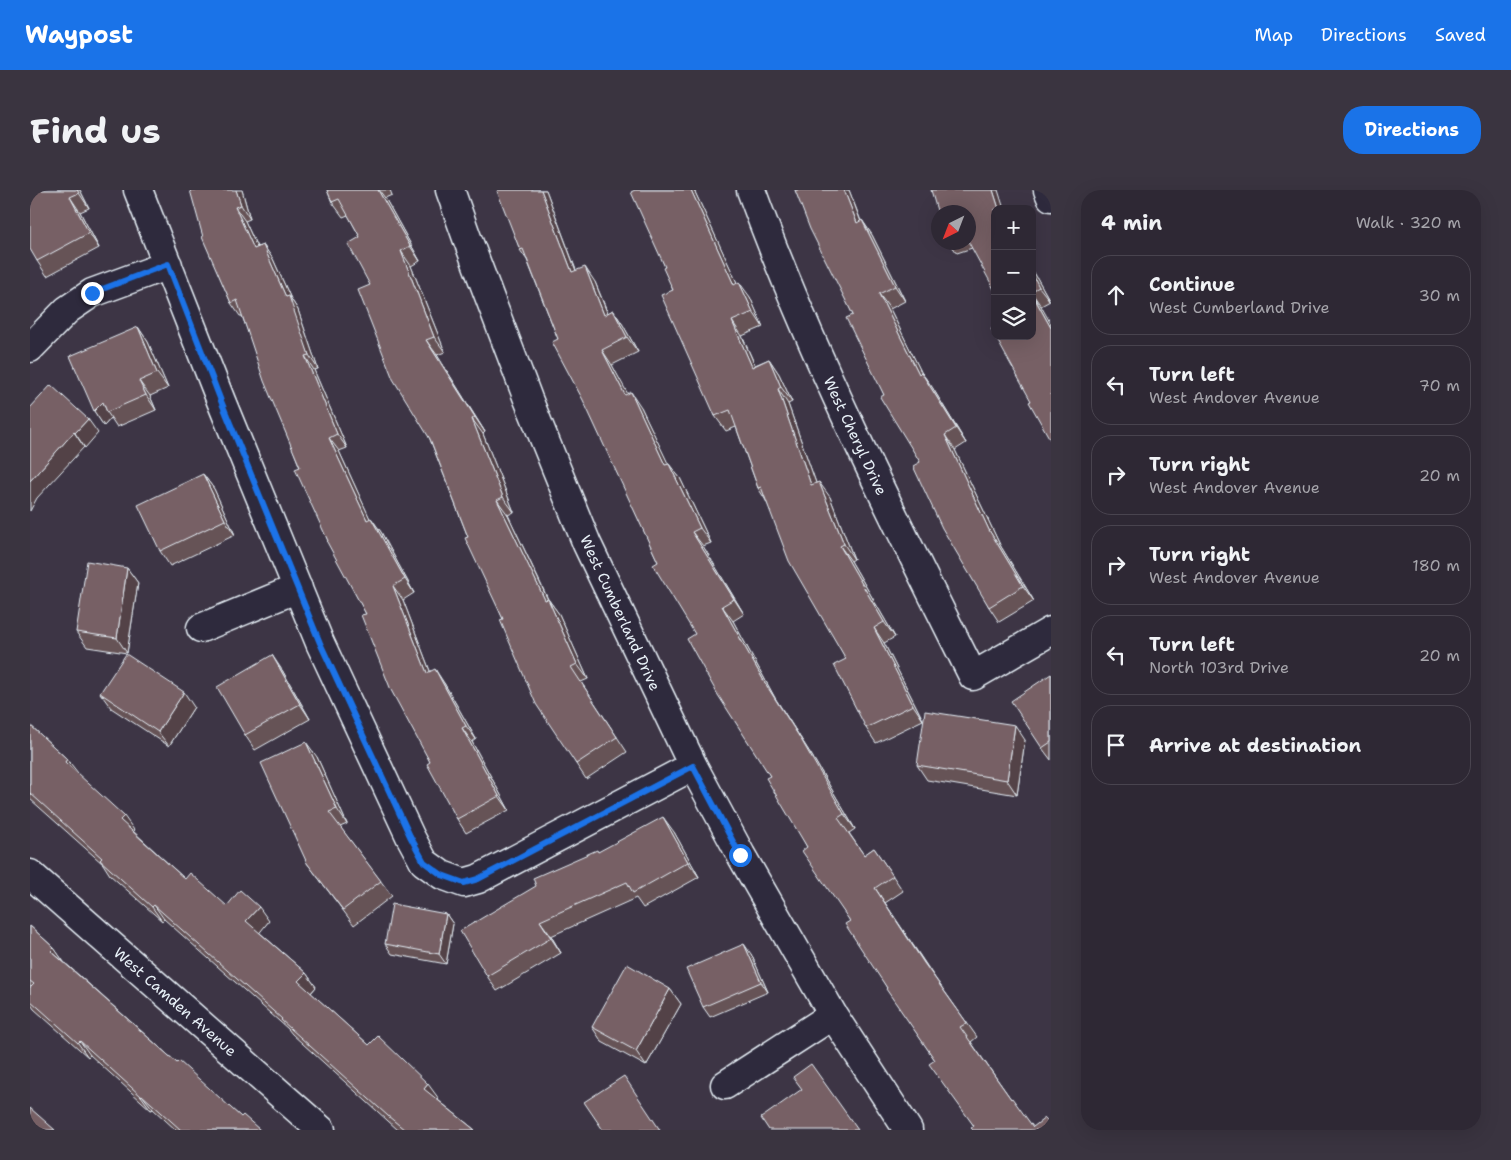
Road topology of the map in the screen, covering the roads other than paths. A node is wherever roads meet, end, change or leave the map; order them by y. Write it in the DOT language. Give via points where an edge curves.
graph roads {
  1 [pos="138,190"];
  2 [pos="450,190"];
  3 [pos="750,190"];
  4 [pos="1048,190"];
  5 [pos="1051,196"];
  6 [pos="168,264"];
  7 [pos="30,348"];
  8 [pos="298,588"];
  9 [pos="201,628"];
  10 [pos="1051,631"];
  11 [pos="693,766"];
  12 [pos="30,874"];
  13 [pos="833,1016"];
  14 [pos="725,1085"];
  15 [pos="321,1130"];
  16 [pos="908,1130"];
  1 -- 6 [label="street"];
  2 -- 11 [label="street, West Cumberland Drive" via="528,399 587,544"];
  3 -- 10 [label="street, West Cheryl Drive" via="776,259 852,431 973,676"];
  4 -- 5 [label="street"];
  6 -- 7 [label="street" via="92,293 67,310"];
  6 -- 8 [label="street"];
  8 -- 9 [label="street"];
  8 -- 11 [label="street" via="320,643 410,836 424,862 442,875 464,883 478,879"];
  11 -- 13 [label="street, West Cumberland Drive"];
  12 -- 15 [label="street, West Camden Avenue"];
  13 -- 14 [label="street"];
  13 -- 16 [label="street, West Cumberland Drive"];
}
